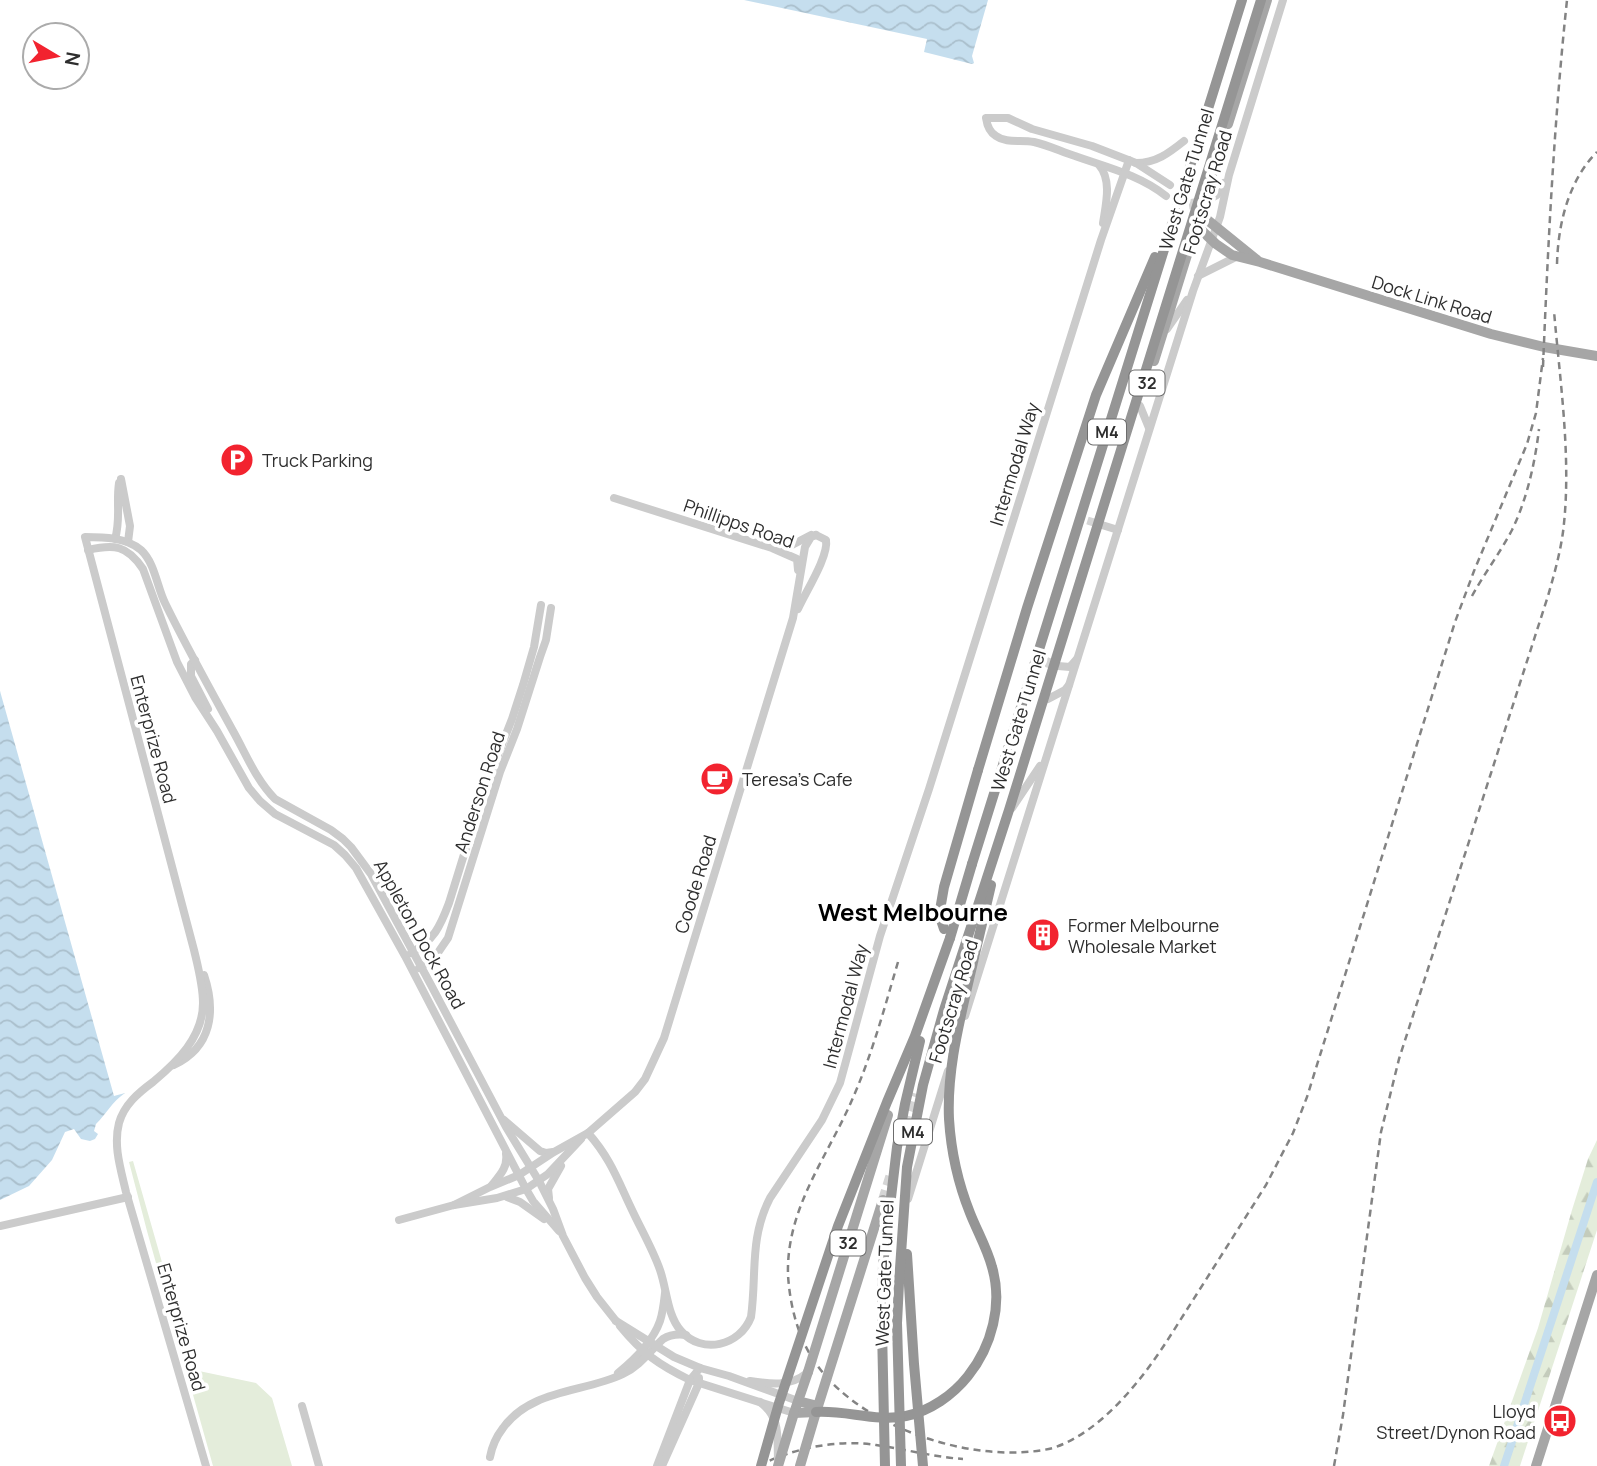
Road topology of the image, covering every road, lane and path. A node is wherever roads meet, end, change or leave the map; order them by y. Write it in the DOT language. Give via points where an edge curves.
graph roads {
  1 [pos="1242,0"];
  2 [pos="1261,0"];
  3 [pos="1267,0"];
  4 [pos="1283,0"];
  5 [pos="1236,98"];
  6 [pos="1251,102"];
  7 [pos="1184,141"];
  8 [pos="1097,162"];
  9 [pos="1132,162"];
  10 [pos="1124,173"];
  11 [pos="1229,174"];
  12 [pos="1170,185"];
  13 [pos="1166,196"];
  14 [pos="1203,202"];
  15 [pos="1174,214"];
  16 [pos="1200,214"];
  17 [pos="1196,226"];
  18 [pos="1216,228"];
  19 [pos="1101,240"];
  20 [pos="1211,240"];
  21 [pos="1236,257"];
  22 [pos="1260,262"];
  23 [pos="1198,276"];
  24 [pos="1193,291"];
  25 [pos="1162,337"];
  26 [pos="1597,355"];
  27 [pos="1140,406"];
  28 [pos="1149,428"];
  29 [pos="614,498"];
  30 [pos="1102,525"];
  31 [pos="1118,530"];
  32 [pos="816,535"];
  33 [pos="115,538"];
  34 [pos="128,542"];
  35 [pos="772,548"];
  36 [pos="88,550"];
  37 [pos="541,605"];
  38 [pos="551,608"];
  39 [pos="793,618"];
  40 [pos="1080,653"];
  41 [pos="195,660"];
  42 [pos="1058,666"];
  43 [pos="1071,682"];
  44 [pos="1048,699"];
  45 [pos="224,744"];
  46 [pos="1051,744"];
  47 [pos="1010,810"];
  48 [pos="947,933"];
  49 [pos="410,954"];
  50 [pos="417,968"];
  51 [pos="895,1093"];
  52 [pos="498,1112"];
  53 [pos="587,1133"];
  54 [pos="575,1146"];
  55 [pos="505,1150"];
  56 [pos="554,1152"];
  57 [pos="531,1167"];
  58 [pos="519,1175"];
  59 [pos="539,1181"];
  60 [pos="490,1187"];
  61 [pos="526,1189"];
  62 [pos="128,1197"];
  63 [pos="500,1197"];
  64 [pos="883,1200"];
  65 [pos="904,1202"];
  66 [pos="550,1203"];
  67 [pos="454,1205"];
  68 [pos="399,1220"];
  69 [pos="0,1226"];
  70 [pos="899,1227"];
  71 [pos="561,1234"];
  72 [pos="1597,1275"];
  73 [pos="666,1289"];
  74 [pos="617,1321"];
  75 [pos="686,1335"];
  76 [pos="700,1368"];
  77 [pos="808,1371"];
  78 [pos="610,1379"];
  79 [pos="740,1380"];
  80 [pos="694,1381"];
  81 [pos="798,1401"];
  82 [pos="760,1402"];
  83 [pos="302,1406"];
  84 [pos="817,1409"];
  85 [pos="794,1413"];
  86 [pos="490,1457"];
  87 [pos="206,1466"];
  88 [pos="319,1466"];
  89 [pos="657,1466"];
  90 [pos="662,1466"];
  91 [pos="761,1466"];
  92 [pos="778,1466"];
  93 [pos="800,1466"];
  94 [pos="885,1466"];
  95 [pos="901,1466"];
  96 [pos="923,1466"];
  97 [pos="1536,1466"];
  1 -- 15 [label="highway, West Gate Tunnel / M4, bridge"];
  2 -- 47 [label="highway, West Gate Tunnel / M4, bridge"];
  3 -- 5 [label="main road, Footscray Road / 32"];
  4 -- 6 [label="street, Footscray Road"];
  5 -- 6 [label="street"];
  5 -- 14 [label="main road, Footscray Road / 32"];
  6 -- 11 [label="street, Footscray Road"];
  7 -- 9 [label="street" via="1160,158"];
  8 -- 9 [label="street" via="1035,142 1000,139 991,132 986,118 1008,118"];
  8 -- 10 [label="street"];
  8 -- 19 [label="street, Intermodal Way" via="1107,185"];
  9 -- 10 [label="street, Intermodal Way"];
  9 -- 12 [label="street"];
  10 -- 13 [label="street"];
  10 -- 19 [label="street, Intermodal Way"];
  11 -- 14 [label="street" via="1220,191"];
  11 -- 18 [label="street, Footscray Road"];
  14 -- 16 [label="main road, Footscray Road / 32"];
  15 -- 48 [label="highway, West Gate Tunnel / M4, bridge"];
  15 -- 48 [label="highway, bridge" via="1096,395 1027,608 944,887 940,917"];
  16 -- 17 [label="main road, Footscray Road / 32"];
  16 -- 18 [label="main road, Dock Link Road"];
  17 -- 20 [label="main road, Dock Link Road"];
  17 -- 25 [label="main road, Footscray Road / 32"];
  18 -- 20 [label="street, Footscray Road"];
  18 -- 22 [label="main road, Dock Link Road"];
  19 -- 75 [label="street, Intermodal Way" via="880,936 840,1083 822,1120 764,1210 755,1247 748,1325 736,1338 716,1344"];
  20 -- 21 [label="main road, Dock Link Road"];
  20 -- 23 [label="street, Footscray Road"];
  21 -- 22 [label="main road, Dock Link Road"];
  21 -- 23 [label="street"];
  22 -- 26 [label="main road, Dock Link Road" via="1490,334"];
  23 -- 24 [label="street, Footscray Road"];
  24 -- 25 [label="street, Footscray Road"];
  24 -- 28 [label="street, Footscray Road"];
  25 -- 27 [label="main road, Footscray Road / 32"];
  27 -- 28 [label="street"];
  27 -- 30 [label="main road, Footscray Road / 32"];
  28 -- 31 [label="street, Footscray Road"];
  29 -- 35 [label="street, Phillipps Road"];
  30 -- 31 [label="street"];
  30 -- 42 [label="main road, Footscray Road / 32"];
  31 -- 40 [label="street, Footscray Road"];
  32 -- 35 [label="street"];
  32 -- 39 [label="street, Coode Road" via="804,553"];
  32 -- 39 [label="street, Coode Road" via="826,541 827,548"];
  33 -- 34 [label="street"];
  33 -- 34 [label="street" via="121,479 130,526"];
  33 -- 36 [label="street, Enterprize Road" via="85,537"];
  34 -- 41 [label="street, Appleton Dock Road" via="145,555"];
  35 -- 39 [label="street, Phillipps Road" via="798,561"];
  36 -- 45 [label="street, Appleton Dock Road" via="117,547 138,561 177,662"];
  36 -- 62 [label="street, Enterprize Road" via="194,950 203,1004 193,1039 172,1067 127,1105 120,1122 117,1140"];
  37 -- 49 [label="street, Anderson Road" via="523,685 449,903 430,941"];
  38 -- 50 [label="street, Anderson Road" via="543,648 448,938 435,957"];
  39 -- 53 [label="street, Coode Road" via="657,1056 635,1092"];
  40 -- 42 [label="street" via="1070,667"];
  40 -- 43 [label="street, Footscray Road"];
  41 -- 45 [label="street" via="191,676"];
  41 -- 49 [label="street, Appleton Dock Road" via="269,793 351,847 371,874"];
  42 -- 44 [label="main road, Footscray Road / 32"];
  43 -- 44 [label="street, Footscray Road"];
  43 -- 46 [label="street, Footscray Road"];
  45 -- 49 [label="street, Appleton Dock Road" via="260,801 345,855"];
  46 -- 47 [label="street, Footscray Road"];
  46 -- 70 [label="street, Footscray Road"];
  47 -- 65 [label="highway, West Gate Tunnel / M4, bridge" via="923,1085"];
  47 -- 84 [label="highway, bridge" via="959,1023 949,1090 957,1170 996,1285 993,1328 984,1352 964,1381 926,1409 903,1417"];
  48 -- 91 [label="highway, bridge" via="915,1036 838,1226"];
  48 -- 94 [label="highway, West Gate Tunnel / M4, bridge" via="907,1092 886,1235 881,1296"];
  49 -- 50 [label="street, Appleton Dock Road"];
  50 -- 52 [label="street, Appleton Dock Road"];
  50 -- 55 [label="street, Appleton Dock Road"];
  51 -- 77 [label="main road, 32, bridge"];
  52 -- 56 [label="street" via="540,1151"];
  52 -- 57 [label="street, Appleton Dock Road"];
  53 -- 54 [label="street, Coode Road"];
  53 -- 56 [label="street, Coode Road"];
  53 -- 73 [label="street" via="609,1161"];
  54 -- 59 [label="street, Coode Road"];
  54 -- 66 [label="street" via="550,1184"];
  55 -- 58 [label="street, Appleton Dock Road"];
  55 -- 60 [label="street" via="504,1170"];
  56 -- 57 [label="street, Coode Road"];
  57 -- 58 [label="street, Coode Road"];
  57 -- 59 [label="street, Appleton Dock Road"];
  58 -- 60 [label="street, Coode Road"];
  58 -- 61 [label="street, Appleton Dock Road"];
  59 -- 61 [label="street, Coode Road"];
  59 -- 66 [label="street, Appleton Dock Road"];
  60 -- 67 [label="street, Coode Road"];
  61 -- 63 [label="street, Coode Road"];
  61 -- 71 [label="street, Appleton Dock Road"];
  62 -- 69 [label="street"];
  62 -- 87 [label="street, Enterprize Road"];
  63 -- 67 [label="street, Coode Road"];
  63 -- 71 [label="street" via="520,1202"];
  64 -- 84 [label="main road, 32, bridge"];
  65 -- 95 [label="highway, West Gate Tunnel / M4, bridge" via="897,1323"];
  65 -- 96 [label="highway, bridge"];
  66 -- 71 [label="street, Appleton Dock Road"];
  67 -- 68 [label="street, Coode Road"];
  71 -- 74 [label="street, Appleton Dock Road" via="592,1289"];
  72 -- 97 [label="main road"];
  73 -- 75 [label="street" via="675,1322"];
  73 -- 78 [label="street" via="660,1321 651,1337"];
  74 -- 76 [label="street, Appleton Dock Road, bridge"];
  74 -- 80 [label="street, Appleton Dock Road, bridge" via="646,1356"];
  75 -- 78 [label="street" via="668,1336 635,1367"];
  76 -- 79 [label="street, Appleton Dock Road"];
  76 -- 80 [label="street"];
  77 -- 79 [label="street, bridge" via="788,1383"];
  77 -- 81 [label="main road, 32"];
  78 -- 86 [label="street" via="551,1395 520,1410 495,1440"];
  79 -- 81 [label="street, Appleton Dock Road"];
  80 -- 82 [label="street, Appleton Dock Road"];
  80 -- 89 [label="street"];
  80 -- 90 [label="street"];
  81 -- 84 [label="main road, Appleton Dock Road"];
  81 -- 85 [label="main road, 32"];
  82 -- 85 [label="street, Appleton Dock Road, bridge"];
  82 -- 92 [label="street, bridge" via="774,1418"];
  83 -- 88 [label="street"];
  84 -- 85 [label="main road, Appleton Dock Road"];
  84 -- 93 [label="main road, 32, bridge"];
  85 -- 92 [label="main road, 32, bridge"];
}
